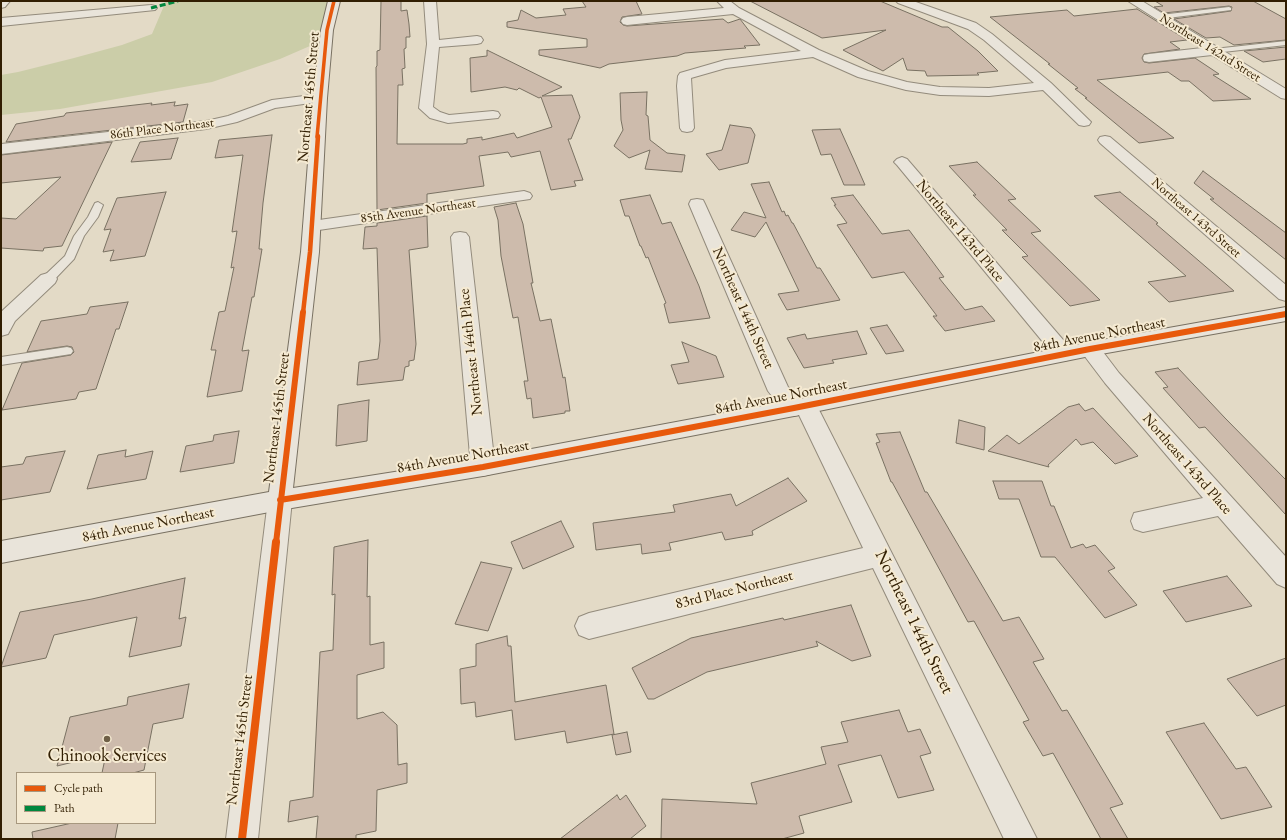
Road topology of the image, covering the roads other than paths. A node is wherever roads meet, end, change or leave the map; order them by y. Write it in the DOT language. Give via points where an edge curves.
graph roads {
  1 [pos="4,1"];
  2 [pos="77,1"];
  3 [pos="334,1"];
  4 [pos="430,1"];
  5 [pos="723,1"];
  6 [pos="902,1"];
  7 [pos="1134,1"];
  8 [pos="920,3"];
  9 [pos="1,4"];
  10 [pos="151,8"];
  11 [pos="1229,9"];
  12 [pos="735,10"];
  13 [pos="66,16"];
  14 [pos="1160,17"];
  15 [pos="627,21"];
  16 [pos="1,22"];
  17 [pos="477,40"];
  18 [pos="433,44"];
  19 [pos="1286,44"];
  20 [pos="1214,51"];
  21 [pos="814,53"];
  22 [pos="1149,58"];
  23 [pos="1046,86"];
  24 [pos="1285,94"];
  25 [pos="320,98"];
  26 [pos="493,115"];
  27 [pos="1084,122"];
  28 [pos="687,128"];
  29 [pos="1105,140"];
  30 [pos="1,148"];
  31 [pos="902,162"];
  32 [pos="524,196"];
  33 [pos="697,204"];
  34 [pos="98,205"];
  35 [pos="312,226"];
  36 [pos="460,237"];
  37 [pos="48,279"];
  38 [pos="1286,295"];
  39 [pos="1286,314"];
  40 [pos="1,329"];
  41 [pos="1090,349"];
  42 [pos="68,351"];
  43 [pos="1064,354"];
  44 [pos="1,361"];
  45 [pos="800,407"];
  46 [pos="483,467"];
  47 [pos="280,500"];
  48 [pos="1222,505"];
  49 [pos="1143,521"];
  50 [pos="1,552"];
  51 [pos="880,555"];
  52 [pos="1286,576"];
  53 [pos="588,626"];
  54 [pos="242,839"];
  55 [pos="1022,839"];
  1 -- 9 [label="street"];
  2 -- 13 [label="street"];
  3 -- 25 [label="street, Northeast 145th Street" via="327,30"];
  4 -- 18 [label="street"];
  5 -- 12 [label="street"];
  6 -- 8 [label="street"];
  7 -- 14 [label="street, Northeast 142nd Street"];
  8 -- 23 [label="street" via="972,26"];
  10 -- 13 [label="street"];
  11 -- 14 [label="lane"];
  12 -- 15 [label="street"];
  12 -- 21 [label="street"];
  13 -- 16 [label="street"];
  14 -- 20 [label="street, Northeast 142nd Street"];
  17 -- 18 [label="street"];
  18 -- 26 [label="street" via="426,108 435,115 448,119"];
  19 -- 20 [label="lane"];
  20 -- 22 [label="street"];
  20 -- 24 [label="street, Northeast 142nd Street"];
  21 -- 23 [label="street" via="863,74 906,86 940,91 989,92"];
  21 -- 28 [label="street" via="725,64 685,76"];
  23 -- 27 [label="street"];
  25 -- 30 [label="street, 86th Place Northeast" via="272,104 232,119 206,125"];
  25 -- 35 [label="street, Northeast 145th Street"];
  29 -- 38 [label="street, Northeast 143rd Street"];
  31 -- 43 [label="street, Northeast 143rd Place"];
  32 -- 35 [label="street, 85th Avenue Northeast"];
  33 -- 45 [label="street, Northeast 144th Street" via="779,391"];
  34 -- 37 [label="lane" via="94,216 79,236 70,257"];
  35 -- 47 [label="street, Northeast 145th Street"];
  36 -- 46 [label="street, Northeast 144th Place"];
  37 -- 40 [label="street" via="7,317"];
  39 -- 41 [label="street, 84th Avenue Northeast"];
  41 -- 43 [label="street, 84th Avenue Northeast"];
  41 -- 48 [label="street, Northeast 143rd Place"];
  42 -- 44 [label="lane"];
  43 -- 45 [label="street, 84th Avenue Northeast"];
  45 -- 46 [label="street, 84th Avenue Northeast"];
  45 -- 51 [label="street, Northeast 144th Street"];
  46 -- 47 [label="street, 84th Avenue Northeast"];
  47 -- 50 [label="street, 84th Avenue Northeast"];
  47 -- 54 [label="street, Northeast 145th Street"];
  48 -- 49 [label="street"];
  48 -- 52 [label="street, Northeast 143rd Place"];
  51 -- 53 [label="street, 83rd Place Northeast"];
  51 -- 55 [label="street, Northeast 144th Street"];
}
